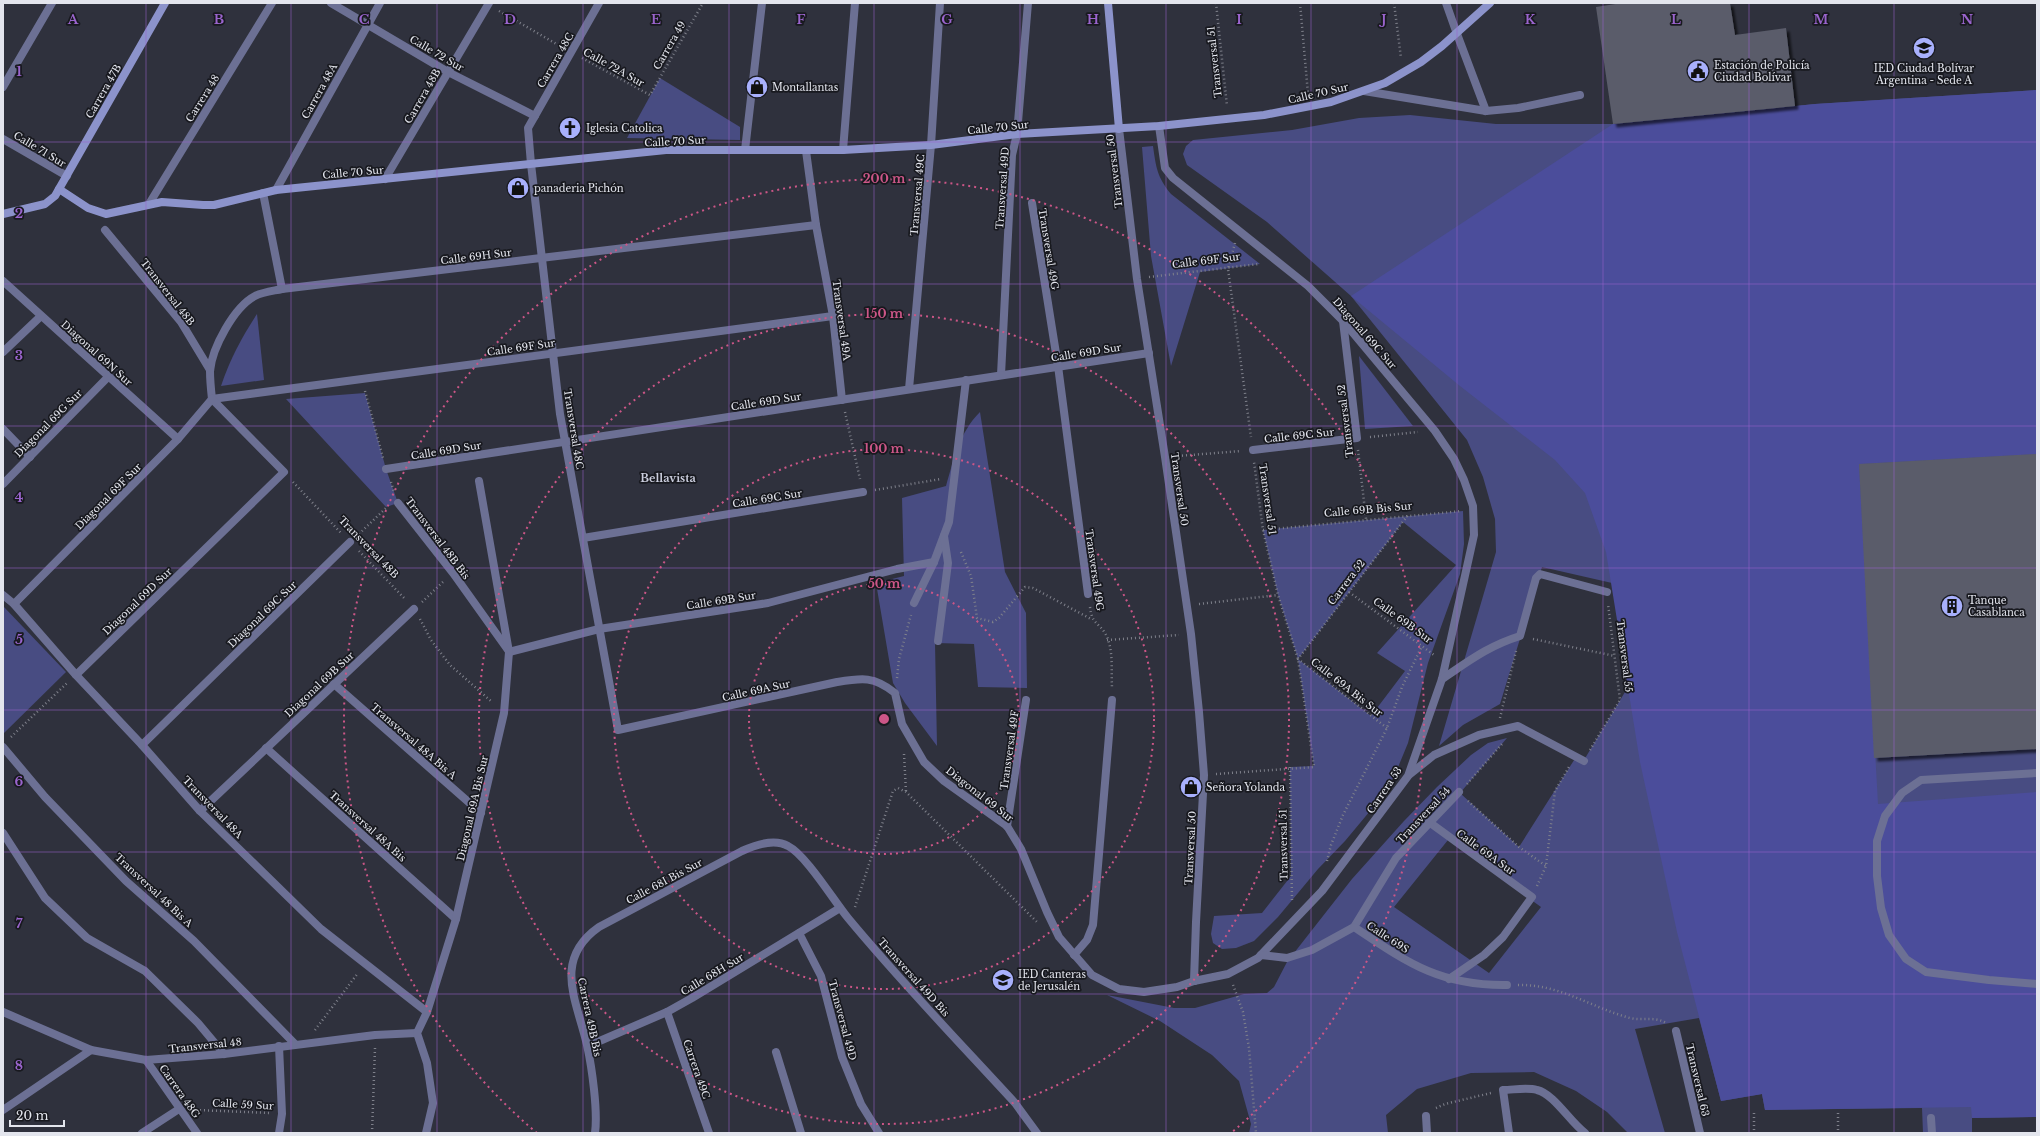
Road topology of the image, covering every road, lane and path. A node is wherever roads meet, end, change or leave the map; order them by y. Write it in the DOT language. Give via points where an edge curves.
graph roads {
  1 [pos="52,3"];
  2 [pos="165,3"];
  3 [pos="272,3"];
  4 [pos="331,3"];
  5 [pos="380,3"];
  6 [pos="600,3"];
  7 [pos="703,3"];
  8 [pos="762,3"];
  9 [pos="855,3"];
  10 [pos="940,3"];
  11 [pos="1028,3"];
  12 [pos="1108,3"];
  13 [pos="1216,3"];
  14 [pos="1300,3"];
  15 [pos="1394,3"];
  16 [pos="1446,3"];
  17 [pos="1490,3"];
  18 [pos="488,4"];
  19 [pos="368,24"];
  20 [pos="1457,34"];
  21 [pos="571,52"];
  22 [pos="448,72"];
  23 [pos="1404,73"];
  24 [pos="3,87"];
  25 [pos="1364,91"];
  26 [pos="650,95"];
  27 [pos="1580,95"];
  28 [pos="1310,107"];
  29 [pos="1486,111"];
  30 [pos="535,116"];
  31 [pos="1229,119"];
  32 [pos="1158,126"];
  33 [pos="528,128"];
  34 [pos="1119,129"];
  35 [pos="1017,134"];
  36 [pos="3,139"];
  37 [pos="931,144"];
  38 [pos="745,150"];
  39 [pos="843,150"];
  40 [pos="806,151"];
  41 [pos="530,164"];
  42 [pos="67,176"];
  43 [pos="385,180"];
  44 [pos="59,189"];
  45 [pos="276,190"];
  46 [pos="263,193"];
  47 [pos="1032,203"];
  48 [pos="149,204"];
  49 [pos="3,214"];
  50 [pos="816,225"];
  51 [pos="104,230"];
  52 [pos="1238,231"];
  53 [pos="542,258"];
  54 [pos="1278,261"];
  55 [pos="1228,269"];
  56 [pos="1137,279"];
  57 [pos="3,281"];
  58 [pos="282,289"];
  59 [pos="41,316"];
  60 [pos="833,316"];
  61 [pos="1343,321"];
  62 [pos="3,352"];
  63 [pos="1148,352"];
  64 [pos="553,353"];
  65 [pos="1058,366"];
  66 [pos="210,370"];
  67 [pos="1001,375"];
  68 [pos="108,377"];
  69 [pos="362,379"];
  70 [pos="966,380"];
  71 [pos="909,389"];
  72 [pos="212,399"];
  73 [pos="842,400"];
  74 [pos="3,429"];
  75 [pos="1435,431"];
  76 [pos="1357,438"];
  77 [pos="178,440"];
  78 [pos="565,442"];
  79 [pos="1252,450"];
  80 [pos="30,456"];
  81 [pos="1165,457"];
  82 [pos="386,469"];
  83 [pos="284,472"];
  84 [pos="953,477"];
  85 [pos="479,481"];
  86 [pos="3,484"];
  87 [pos="863,492"];
  88 [pos="398,503"];
  89 [pos="1473,506"];
  90 [pos="1408,516"];
  91 [pos="1366,519"];
  92 [pos="1263,530"];
  93 [pos="944,535"];
  94 [pos="583,538"];
  95 [pos="350,542"];
  96 [pos="958,547"];
  97 [pos="934,562"];
  98 [pos="453,573"];
  99 [pos="1349,592"];
  100 [pos="1607,592"];
  101 [pos="1088,594"];
  102 [pos="3,595"];
  103 [pos="1278,595"];
  104 [pos="914,603"];
  105 [pos="14,604"];
  106 [pos="1186,606"];
  107 [pos="414,609"];
  108 [pos="1091,618"];
  109 [pos="599,629"];
  110 [pos="1191,634"];
  111 [pos="1520,636"];
  112 [pos="1107,640"];
  113 [pos="938,641"];
  114 [pos="1422,646"];
  115 [pos="509,652"];
  116 [pos="1615,656"];
  117 [pos="1298,659"];
  118 [pos="1446,664"];
  119 [pos="76,675"];
  120 [pos="1442,679"];
  121 [pos="334,684"];
  122 [pos="895,693"];
  123 [pos="1026,700"];
  124 [pos="1112,700"];
  125 [pos="504,713"];
  126 [pos="1518,726"];
  127 [pos="1387,728"];
  128 [pos="618,730"];
  129 [pos="1496,730"];
  130 [pos="9,739"];
  131 [pos="142,745"];
  132 [pos="3,747"];
  133 [pos="904,747"];
  134 [pos="266,748"];
  135 [pos="1576,757"];
  136 [pos="1584,761"];
  137 [pos="1290,767"];
  138 [pos="2037,773"];
  139 [pos="1204,775"];
  140 [pos="1408,776"];
  141 [pos="906,792"];
  142 [pos="1459,792"];
  143 [pos="200,811"];
  144 [pos="481,813"];
  145 [pos="1429,822"];
  146 [pos="1007,826"];
  147 [pos="3,834"];
  148 [pos="772,843"];
  149 [pos="1546,866"];
  150 [pos="1326,869"];
  151 [pos="1532,897"];
  152 [pos="840,908"];
  153 [pos="848,918"];
  154 [pos="456,919"];
  155 [pos="1293,923"];
  156 [pos="1040,926"];
  157 [pos="1354,927"];
  158 [pos="799,933"];
  159 [pos="576,953"];
  160 [pos="1074,955"];
  161 [pos="1261,956"];
  162 [pos="365,965"];
  163 [pos="1228,974"];
  164 [pos="1449,979"];
  165 [pos="1194,981"];
  166 [pos="2037,984"];
  167 [pos="1508,985"];
  168 [pos="3,1012"];
  169 [pos="427,1012"];
  170 [pos="667,1012"];
  171 [pos="1676,1031"];
  172 [pos="417,1033"];
  173 [pos="375,1035"];
  174 [pos="305,1043"];
  175 [pos="295,1044"];
  176 [pos="279,1046"];
  177 [pos="588,1046"];
  178 [pos="91,1050"];
  179 [pos="776,1052"];
  180 [pos="224,1054"];
  181 [pos="146,1060"];
  182 [pos="1503,1090"];
  183 [pos="179,1109"];
  184 [pos="3,1110"];
  185 [pos="1754,1113"];
  186 [pos="1838,1113"];
  187 [pos="282,1114"];
  188 [pos="1426,1116"];
  189 [pos="1931,1118"];
  190 [pos="142,1133"];
  191 [pos="197,1133"];
  192 [pos="279,1133"];
  193 [pos="372,1133"];
  194 [pos="426,1133"];
  195 [pos="596,1133"];
  196 [pos="709,1133"];
  197 [pos="801,1133"];
  198 [pos="878,1133"];
  199 [pos="1037,1133"];
  200 [pos="1256,1133"];
  201 [pos="1427,1133"];
  202 [pos="1509,1133"];
  203 [pos="1585,1133"];
  204 [pos="1700,1133"];
  205 [pos="1754,1133"];
  206 [pos="1838,1133"];
  207 [pos="1932,1133"];
  1 -- 24 [label="street"];
  2 -- 42 [label="street, Carrera 47B"];
  3 -- 48 [label="street, Carrera 48"];
  4 -- 19 [label="street, Calle 72 Sur"];
  5 -- 19 [label="street, Carrera 48A"];
  6 -- 21 [label="street, Carrera 48C"];
  7 -- 26 [label="path, Carrera 49"];
  8 -- 38 [label="street"];
  9 -- 39 [label="street"];
  10 -- 37 [label="street, Transversal 49C"];
  11 -- 35 [label="street, Transversal 49D"];
  12 -- 34 [label="street, Transversal 50"];
  13 -- 31 [label="path, Transversal 51"];
  14 -- 28 [label="path"];
  15 -- 23 [label="path"];
  16 -- 20 [label="street"];
  17 -- 20 [label="street, Calle 70 Sur"];
  18 -- 21 [label="path, Calle 72A Sur"];
  18 -- 22 [label="street, Carrera 48B"];
  19 -- 22 [label="street, Calle 72 Sur"];
  19 -- 45 [label="street, Carrera 48A"];
  20 -- 23 [label="street, Calle 70 Sur"];
  20 -- 29 [label="street"];
  21 -- 26 [label="path, Calle 72A Sur"];
  21 -- 30 [label="street, Carrera 48C"];
  22 -- 30 [label="street, Calle 72 Sur"];
  22 -- 43 [label="street, Carrera 48B"];
  23 -- 25 [label="street, Calle 70 Sur"];
  25 -- 28 [label="street, Calle 70 Sur"];
  25 -- 29 [label="street, Calle 70 Sur"];
  27 -- 29 [label="street, Calle 70 Sur" via="1518,108"];
  28 -- 31 [label="street, Calle 70 Sur"];
  30 -- 33 [label="street, Carrera 48C"];
  31 -- 32 [label="street, Calle 70 Sur"];
  32 -- 34 [label="street, Calle 70 Sur"];
  32 -- 52 [label="street, Diagonal 69C Sur" via="1166,168 1173,178"];
  33 -- 41 [label="street, Transversal 48C"];
  34 -- 35 [label="street, Calle 70 Sur"];
  34 -- 56 [label="street, Transversal 50"];
  35 -- 37 [label="street, Calle 70 Sur"];
  35 -- 67 [label="street, Transversal 49D" via="1012,155"];
  36 -- 42 [label="street, Calle 71 Sur"];
  37 -- 39 [label="street, Calle 70 Sur"];
  37 -- 71 [label="street, Transversal 49C"];
  38 -- 40 [label="street, Calle 70 Sur"];
  38 -- 41 [label="street, Calle 70 Sur" via="666,150"];
  39 -- 40 [label="street, Calle 70 Sur"];
  40 -- 50 [label="street, Transversal 49A"];
  41 -- 43 [label="street, Calle 70 Sur"];
  41 -- 53 [label="street, Transversal 48C"];
  42 -- 44 [label="street, Carrera 47B"];
  43 -- 45 [label="street, Calle 70 Sur"];
  44 -- 48 [label="street, Calle 70 Sur" via="88,208 106,214"];
  44 -- 49 [label="street" via="45,204"];
  45 -- 46 [label="street, Calle 70 Sur"];
  46 -- 48 [label="street, Calle 70 Sur" via="214,205 173,202"];
  46 -- 58 [label="street"];
  47 -- 65 [label="street, Transversal 49G"];
  50 -- 53 [label="street, Calle 69H Sur"];
  50 -- 60 [label="street, Transversal 49A"];
  51 -- 66 [label="street, Transversal 48B" via="181,322"];
  52 -- 54 [label="street, Diagonal 69C Sur"];
  52 -- 55 [label="path, Transversal 51"];
  53 -- 58 [label="street, Calle 69H Sur"];
  53 -- 64 [label="street, Transversal 48C"];
  54 -- 55 [label="path, Calle 69F Sur"];
  54 -- 61 [label="street, Diagonal 69C Sur"];
  55 -- 56 [label="path, Calle 69F Sur"];
  55 -- 79 [label="path, Transversal 51"];
  56 -- 63 [label="street, Transversal 50"];
  57 -- 59 [label="street, Diagonal 69N Sur"];
  58 -- 66 [label="street, Calle 69H Sur" via="256,295 243,304 229,323"];
  59 -- 62 [label="street"];
  59 -- 68 [label="street, Diagonal 69N Sur"];
  60 -- 64 [label="street, Calle 69F Sur"];
  60 -- 73 [label="street, Transversal 49A"];
  61 -- 75 [label="street, Diagonal 69C Sur"];
  61 -- 76 [label="street, Transversal 52"];
  63 -- 65 [label="street, Calle 69D Sur"];
  63 -- 81 [label="street, Transversal 50"];
  64 -- 69 [label="street, Calle 69F Sur"];
  64 -- 78 [label="street, Transversal 48C"];
  65 -- 67 [label="street, Calle 69D Sur"];
  65 -- 101 [label="street, Transversal 49G"];
  66 -- 72 [label="street, Calle 69H Sur"];
  67 -- 70 [label="street, Calle 69D Sur"];
  68 -- 77 [label="street, Diagonal 69N Sur"];
  68 -- 80 [label="street, Diagonal 69G Sur"];
  69 -- 72 [label="street, Calle 69F Sur"];
  69 -- 82 [label="path, Transversal 48B Bis"];
  70 -- 71 [label="street, Calle 69D Sur"];
  70 -- 84 [label="street"];
  71 -- 73 [label="street, Calle 69D Sur"];
  72 -- 77 [label="street, Diagonal 69F Sur"];
  72 -- 83 [label="street"];
  73 -- 78 [label="street, Calle 69D Sur"];
  73 -- 87 [label="path"];
  74 -- 80 [label="street"];
  75 -- 76 [label="path"];
  75 -- 89 [label="street, Diagonal 69C Sur" via="1454,459"];
  76 -- 79 [label="street, Calle 69C Sur"];
  76 -- 91 [label="path, Transversal 52"];
  77 -- 105 [label="street, Diagonal 69F Sur"];
  78 -- 82 [label="street, Calle 69D Sur"];
  78 -- 94 [label="street, Transversal 48C"];
  79 -- 81 [label="path, Calle 69C Sur"];
  79 -- 92 [label="path, Transversal 51"];
  80 -- 86 [label="street, Diagonal 69G Sur"];
  81 -- 106 [label="street, Transversal 50"];
  82 -- 88 [label="path, Transversal 48B Bis"];
  83 -- 95 [label="path, Transversal 48B"];
  83 -- 119 [label="street, Diagonal 69D Sur"];
  84 -- 87 [label="path"];
  84 -- 93 [label="street" via="949,522"];
  85 -- 115 [label="street, Diagonal 69A Bis Sur"];
  87 -- 94 [label="street, Calle 69C Sur"];
  88 -- 95 [label="path" via="386,507"];
  88 -- 98 [label="street, Transversal 48B Bis"];
  89 -- 90 [label="path, Calle 69B Bis Sur" via="1463,511"];
  89 -- 118 [label="street, Carrera 53" via="1474,535"];
  90 -- 91 [label="path, Calle 69B Bis Sur"];
  90 -- 99 [label="path, Carrera 52"];
  91 -- 92 [label="path, Calle 69B Bis Sur"];
  92 -- 103 [label="path, Transversal 51"];
  93 -- 97 [label="street"];
  93 -- 113 [label="street" via="948,563"];
  94 -- 109 [label="street, Transversal 48C"];
  95 -- 107 [label="path, Transversal 48B"];
  95 -- 131 [label="street, Diagonal 69C Sur"];
  96 -- 108 [label="path" via="971,576 977,618 994,622 1025,587 1033,588"];
  97 -- 104 [label="street"];
  97 -- 109 [label="street, Calle 69B Sur" via="897,569 768,603"];
  98 -- 107 [label="path"];
  98 -- 115 [label="street, Transversal 48B Bis"];
  99 -- 114 [label="path, Calle 69B Sur"];
  99 -- 117 [label="path, Carrera 52"];
  100 -- 111 [label="street" via="1540,574 1536,578"];
  100 -- 116 [label="path, Transversal 55"];
  101 -- 108 [label="path, Transversal 49G"];
  102 -- 105 [label="street, Transversal 48A"];
  103 -- 106 [label="path"];
  103 -- 117 [label="path, Transversal 51"];
  104 -- 122 [label="path" via="899,659"];
  105 -- 119 [label="street, Transversal 48A"];
  106 -- 110 [label="street, Transversal 50"];
  107 -- 121 [label="street, Diagonal 69B Sur"];
  107 -- 125 [label="path, Transversal 48B" via="431,640 450,666"];
  108 -- 112 [label="path, Transversal 49G"];
  109 -- 115 [label="street, Calle 69B Sur"];
  109 -- 128 [label="street, Transversal 48C"];
  110 -- 112 [label="path"];
  110 -- 139 [label="street, Transversal 50"];
  111 -- 116 [label="path"];
  111 -- 120 [label="street" via="1488,648"];
  111 -- 129 [label="path"];
  112 -- 124 [label="path, Transversal 49G" via="1111,658"];
  114 -- 118 [label="path, Calle 69B Sur"];
  114 -- 127 [label="path" via="1402,687"];
  115 -- 125 [label="street, Diagonal 69A Bis Sur"];
  116 -- 136 [label="path, Transversal 55" via="1620,700"];
  117 -- 127 [label="path, Calle 69A Bis Sur"];
  117 -- 137 [label="path, Transversal 51" via="1314,767"];
  118 -- 120 [label="street, Carrera 53"];
  119 -- 130 [label="path"];
  119 -- 131 [label="street, Transversal 48A"];
  120 -- 140 [label="street, Carrera 53"];
  121 -- 134 [label="street, Diagonal 69B Sur"];
  121 -- 144 [label="street, Transversal 48A Bis A"];
  122 -- 128 [label="street, Calle 69A Sur" via="875,680 860,678"];
  122 -- 146 [label="street, Diagonal 69 Sur" via="902,724 924,762 944,781"];
  123 -- 146 [label="street, Transversal 49F"];
  124 -- 160 [label="street" via="1093,925 1087,940"];
  125 -- 144 [label="street, Diagonal 69A Bis Sur"];
  126 -- 129 [label="street"];
  126 -- 135 [label="street"];
  126 -- 142 [label="path, Transversal 54"];
  127 -- 150 [label="path" via="1343,815 1331,845"];
  129 -- 140 [label="street" via="1434,755"];
  131 -- 143 [label="street, Transversal 48A"];
  132 -- 175 [label="street, Transversal 48 Bis A" via="45,797 126,881 194,941"];
  133 -- 141 [label="path"];
  134 -- 143 [label="street, Diagonal 69B Sur"];
  134 -- 154 [label="street, Transversal 48A Bis"];
  135 -- 136 [label="street"];
  135 -- 149 [label="path" via="1554,791"];
  137 -- 139 [label="path"];
  137 -- 155 [label="path, Transversal 51"];
  138 -- 166 [label="street" via="1921,780 1902,793 1885,816 1877,841 1877,876 1889,935 1906,959 1926,972"];
  139 -- 165 [label="street, Transversal 50"];
  140 -- 155 [label="street, Carrera 53" via="1322,891"];
  141 -- 153 [label="path" via="898,788 893,791 856,905"];
  141 -- 156 [label="path"];
  142 -- 145 [label="street, Transversal 54"];
  142 -- 149 [label="path" via="1519,847"];
  143 -- 162 [label="street, Transversal 48A" via="321,929"];
  144 -- 154 [label="street, Diagonal 69A Bis Sur"];
  145 -- 151 [label="street, Calle 69A Sur"];
  145 -- 157 [label="street, Transversal 54" via="1396,858"];
  146 -- 160 [label="street, Diagonal 69 Sur" via="1021,849 1046,912 1059,937"];
  147 -- 180 [label="street" via="45,898 87,938 145,971 198,1023"];
  148 -- 152 [label="street, Transversal 49D Bis" via="788,846 802,858"];
  148 -- 159 [label="street, Calle 68I Bis Sur" via="755,845 742,851 599,927 582,942"];
  149 -- 151 [label="path"];
  151 -- 164 [label="street" via="1503,937 1484,955"];
  152 -- 153 [label="street, Transversal 49D Bis"];
  152 -- 158 [label="street, Calle 68H Sur"];
  153 -- 199 [label="street, Transversal 49D Bis" via="1015,1103"];
  154 -- 169 [label="street, Diagonal 69A Bis Sur"];
  155 -- 161 [label="street, Carrera 53"];
  157 -- 161 [label="street, Calle 69S" via="1312,950 1287,958"];
  157 -- 164 [label="street, Calle 69S" via="1403,960"];
  158 -- 170 [label="street, Calle 68H Sur"];
  158 -- 198 [label="street, Transversal 49D" via="821,976 842,1057 861,1104"];
  159 -- 177 [label="street, Carrera 49B Bis" via="571,985"];
  160 -- 165 [label="street" via="1092,975 1119,989 1144,992 1177,987"];
  161 -- 163 [label="street, Carrera 53"];
  162 -- 169 [label="street, Transversal 48A"];
  162 -- 174 [label="path"];
  163 -- 165 [label="street, Carrera 53"];
  163 -- 200 [label="path" via="1243,1012"];
  164 -- 167 [label="street, Calle 69S" via="1480,986"];
  167 -- 171 [label="path" via="1553,989 1621,1016 1660,1019"];
  168 -- 178 [label="street, Transversal 48"];
  169 -- 172 [label="street, Diagonal 69A Bis Sur"];
  170 -- 177 [label="street, Calle 68H Sur"];
  170 -- 196 [label="street, Carrera 49C"];
  171 -- 204 [label="street, Transversal 63"];
  172 -- 173 [label="street, Transversal 48"];
  172 -- 194 [label="street" via="427,1063 433,1103"];
  173 -- 174 [label="street, Transversal 48"];
  173 -- 193 [label="path"];
  174 -- 175 [label="street, Transversal 48"];
  175 -- 176 [label="street, Transversal 48"];
  176 -- 180 [label="street, Transversal 48"];
  176 -- 187 [label="street"];
  177 -- 195 [label="street, Carrera 49B Bis" via="597,1120"];
  178 -- 181 [label="street, Transversal 48"];
  178 -- 184 [label="street"];
  179 -- 197 [label="street"];
  180 -- 181 [label="street, Transversal 48"];
  181 -- 183 [label="street, Carrera 48G"];
  182 -- 188 [label="path" via="1445,1104 1429,1111"];
  182 -- 202 [label="street"];
  182 -- 203 [label="street" via="1537,1089 1549,1096"];
  183 -- 187 [label="path, Calle 59 Sur"];
  183 -- 190 [label="street"];
  183 -- 191 [label="street, Carrera 48G"];
  185 -- 205 [label="path"];
  186 -- 206 [label="path"];
  187 -- 192 [label="street"];
  188 -- 201 [label="street"];
  189 -- 207 [label="street"];
}
